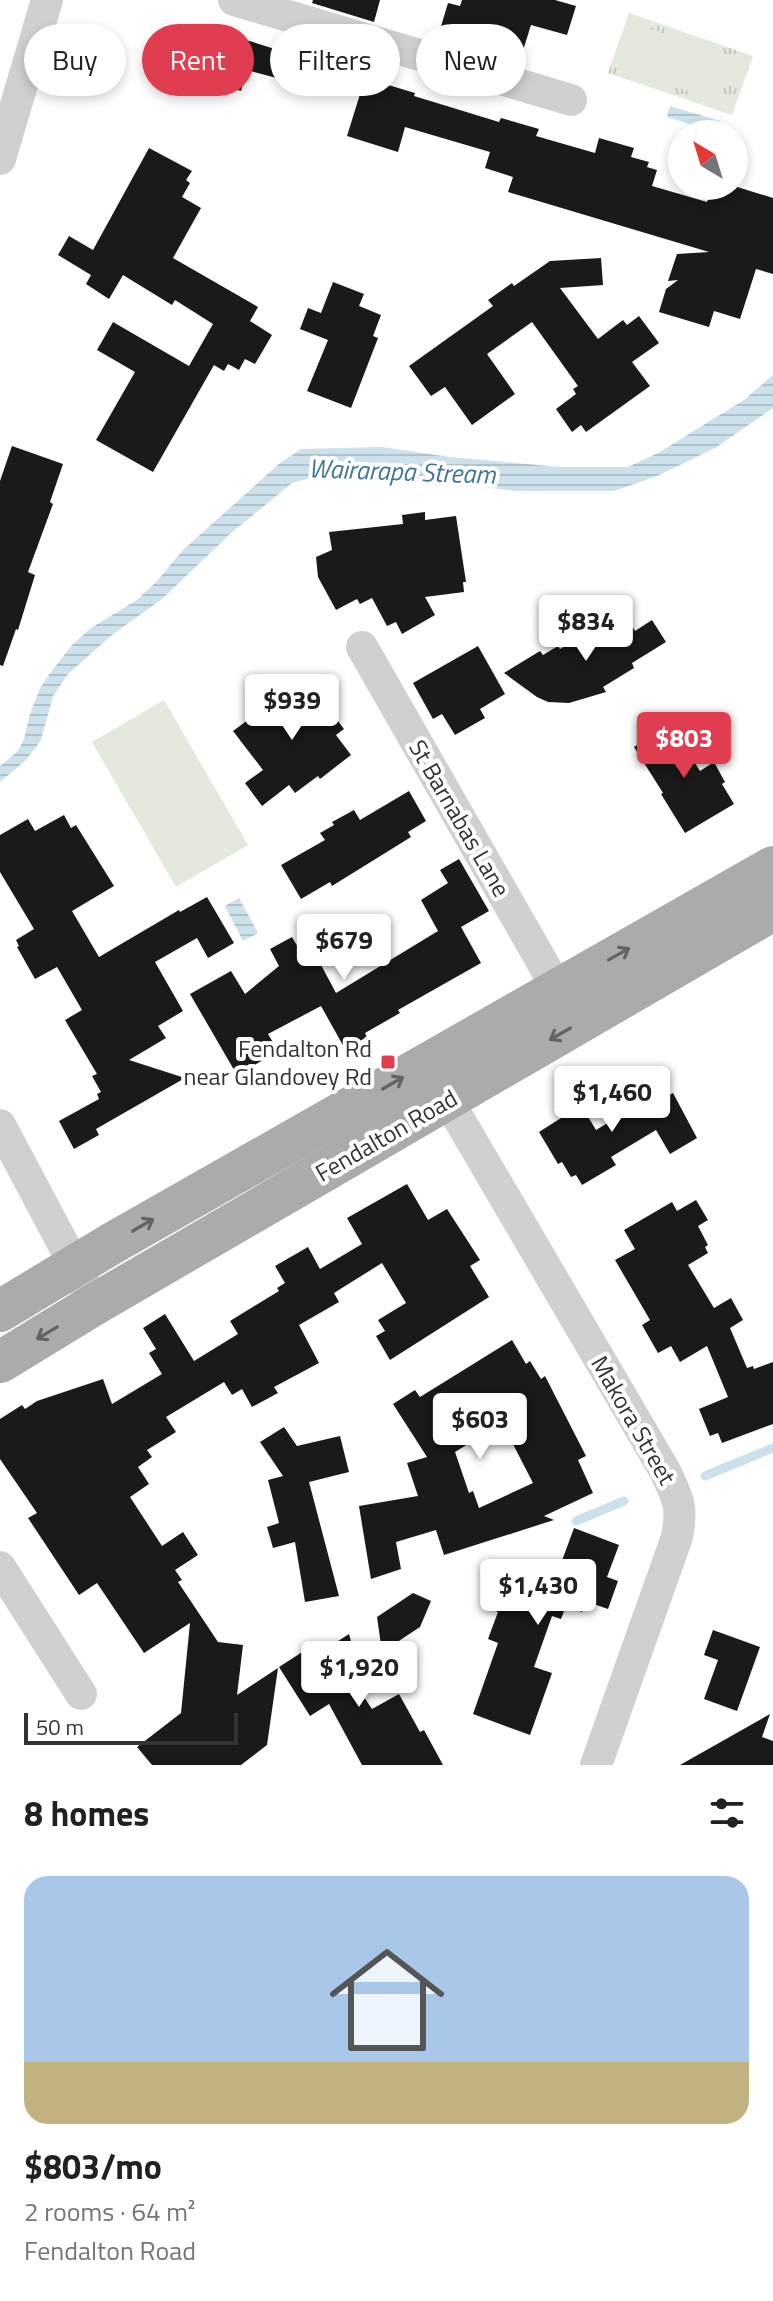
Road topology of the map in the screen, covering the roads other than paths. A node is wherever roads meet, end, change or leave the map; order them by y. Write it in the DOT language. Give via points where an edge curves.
graph roads {
  1 [pos="234,0"];
  2 [pos="38,2"];
  3 [pos="571,100"];
  4 [pos="0,159"];
  5 [pos="362,647"];
  6 [pos="773,867"];
  7 [pos="773,910"];
  8 [pos="557,988"];
  9 [pos="445,1100"];
  10 [pos="0,1125"];
  11 [pos="233,1174"];
  12 [pos="252,1213"];
  13 [pos="76,1264"];
  14 [pos="95,1304"];
  15 [pos="0,1311"];
  16 [pos="0,1362"];
  17 [pos="0,1567"];
  18 [pos="81,1694"];
  19 [pos="596,1765"];
  1 -- 3 [label="street"];
  2 -- 4 [label="street"];
  5 -- 8 [label="street, St Barnabas Lane"];
  8 -- 6 [label="main road, Fendalton Road, one-way"];
  7 -- 9 [label="main road, Fendalton Road, one-way"];
  11 -- 8 [label="main road, Fendalton Road, one-way"];
  9 -- 12 [label="main road, Fendalton Road"];
  9 -- 19 [label="street, Makora Street" via="677,1498 677,1537"];
  10 -- 13 [label="street"];
  11 -- 12 [label="main road"];
  13 -- 11 [label="main road, Fendalton Road, one-way"];
  12 -- 14 [label="main road, Fendalton Road"];
  13 -- 14 [label="street"];
  13 -- 15 [label="main road, Fendalton Road"];
  14 -- 16 [label="main road, Fendalton Road, one-way"];
  17 -- 18 [label="street"];
}
